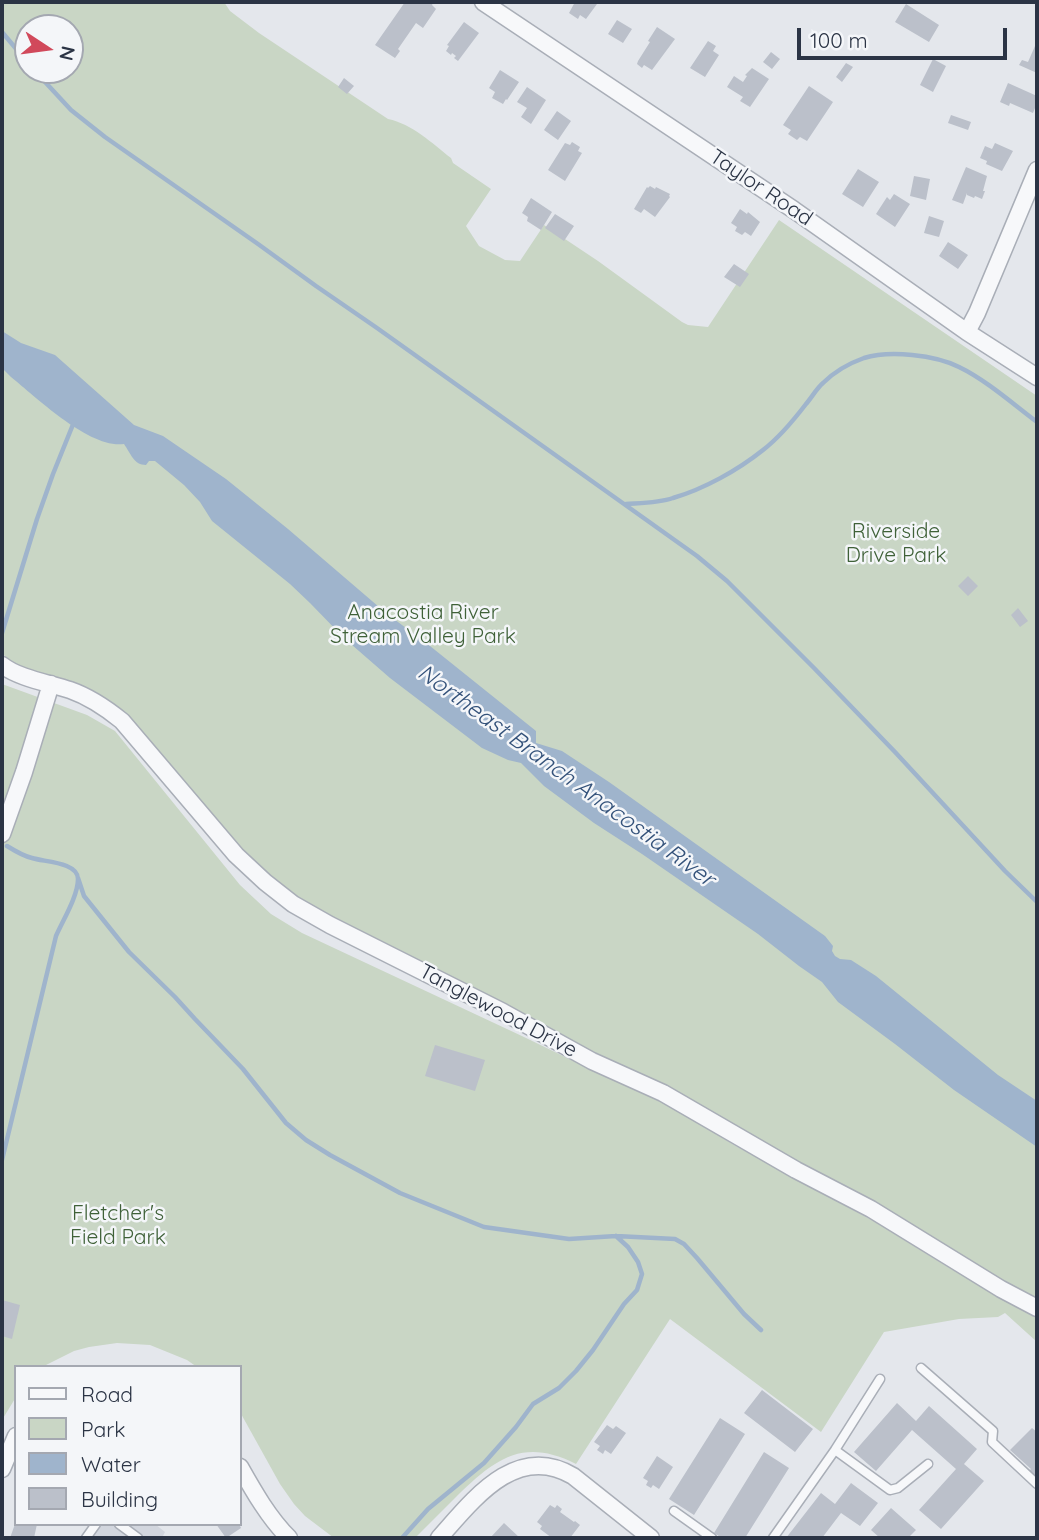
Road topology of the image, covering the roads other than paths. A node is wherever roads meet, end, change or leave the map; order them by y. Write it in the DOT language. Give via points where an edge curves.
graph roads {
  1 [pos="484,2"];
  2 [pos="1037,170"];
  3 [pos="967,332"];
  4 [pos="1037,376"];
  5 [pos="4,667"];
  6 [pos="51,684"];
  7 [pos="3,832"];
  8 [pos="1037,1308"];
  9 [pos="921,1368"];
  10 [pos="880,1379"];
  11 [pos="14,1441"];
  12 [pos="835,1450"];
  13 [pos="928,1464"];
  14 [pos="2,1469"];
  15 [pos="242,1470"];
  16 [pos="1037,1484"];
  17 [pos="674,1511"];
  18 [pos="121,1526"];
  19 [pos="138,1538"];
  20 [pos="289,1538"];
  21 [pos="439,1538"];
  22 [pos="651,1538"];
  23 [pos="712,1538"];
  24 [pos="774,1538"];
  1 -- 3 [label="street, Taylor Road"];
  2 -- 3 [label="street"];
  3 -- 4 [label="street, Taylor Road"];
  5 -- 6 [label="street, Tanglewood Drive"];
  6 -- 7 [label="street"];
  6 -- 8 [label="street, Tanglewood Drive" via="89,698 122,721 236,855 293,904 663,1093"];
  9 -- 16 [label="lane" via="993,1431 992,1442"];
  10 -- 12 [label="lane"];
  11 -- 14 [label="street"];
  12 -- 13 [label="lane" via="890,1490"];
  12 -- 24 [label="lane"];
  15 -- 20 [label="street"];
  17 -- 23 [label="lane"];
  18 -- 19 [label="lane"];
  21 -- 22 [label="street" via="496,1480 541,1465 573,1476"];
}
